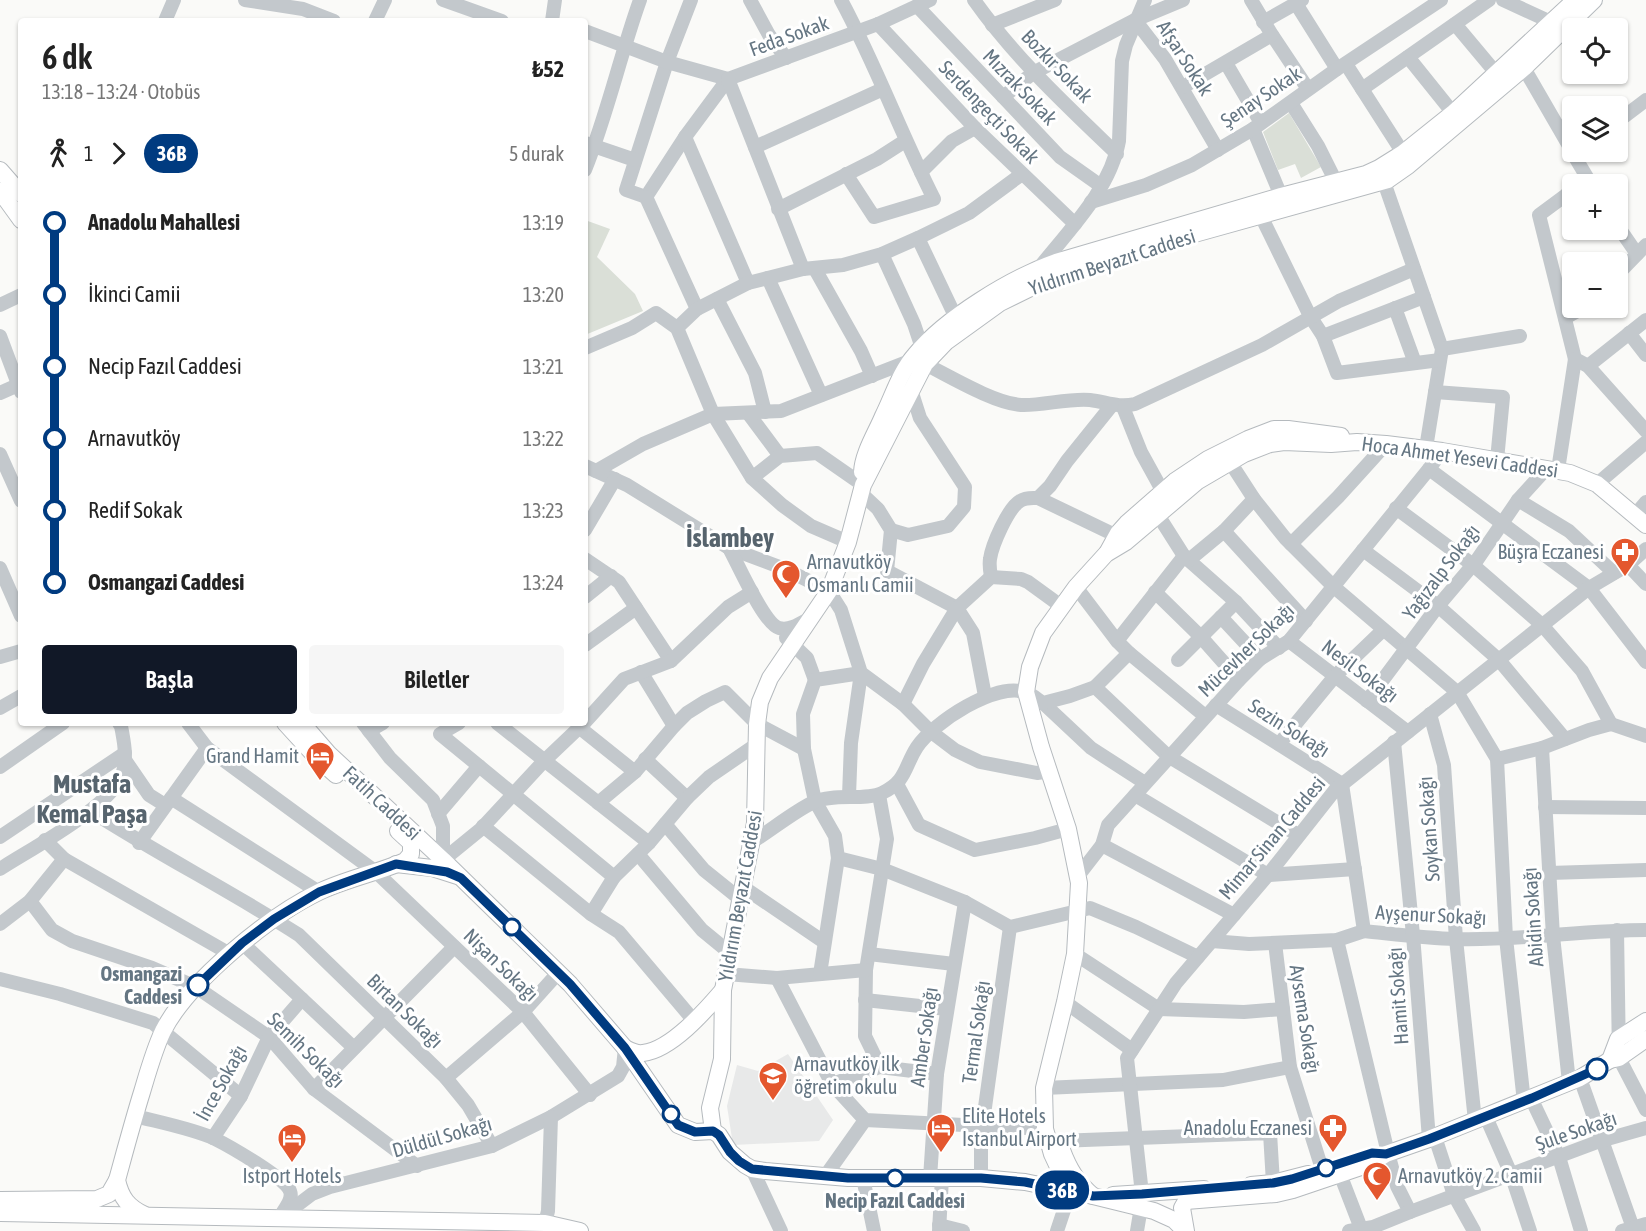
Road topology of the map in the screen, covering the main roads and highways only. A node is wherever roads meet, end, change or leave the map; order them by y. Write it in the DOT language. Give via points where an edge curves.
graph roads {
  1 [pos="1575,0"];
  2 [pos="1594,0"];
  3 [pos="0,170"];
  4 [pos="0,191"];
  5 [pos="18,191"];
  6 [pos="18,216"];
  7 [pos="919,357"];
  8 [pos="1357,442"];
  9 [pos="862,489"];
  10 [pos="1642,514"];
  11 [pos="1106,554"];
  12 [pos="288,726"];
  13 [pos="305,726"];
  14 [pos="411,843"];
  15 [pos="443,860"];
  16 [pos="396,864"];
  17 [pos="461,878"];
  18 [pos="724,982"];
  19 [pos="698,1018"];
  20 [pos="1646,1021"];
  21 [pos="723,1027"];
  22 [pos="1646,1039"];
  23 [pos="625,1048"];
  24 [pos="1614,1059"];
  25 [pos="1044,1088"];
  26 [pos="713,1131"];
  27 [pos="1387,1154"];
  28 [pos="1059,1169"];
  29 [pos="117,1180"];
  30 [pos="1043,1186"];
  31 [pos="1070,1192"];
  32 [pos="1093,1196"];
  33 [pos="0,1200"];
  34 [pos="1141,1201"];
  35 [pos="0,1213"];
  36 [pos="145,1215"];
  37 [pos="252,1225"];
  38 [pos="360,1226"];
  39 [pos="543,1227"];
  40 [pos="580,1231"];
  41 [pos="1185,1231"];
  1 -- 7 [label="main road" via="1453,113 1387,164 1366,174 1039,268 1009,282 956,318"];
  2 -- 7 [label="main road, Yıldırım Beyazıt Caddesi" via="1524,68 1384,182 1102,261 1030,287"];
  3 -- 5 [label="main road"];
  4 -- 6 [label="main road"];
  7 -- 9 [label="main road, Yıldırım Beyazıt Caddesi" via="911,390"];
  7 -- 9 [label="main road" via="905,370 866,457"];
  8 -- 10 [label="main road, Hoca Ahmet Yesevi Caddesi" via="1434,449 1553,469 1597,484"];
  8 -- 11 [label="main road, Hoca Ahmet Yesevi Caddesi" via="1284,441 1256,449 1198,481 1126,542"];
  8 -- 11 [label="main road" via="1316,431 1264,432 1208,459 1163,492 1127,524"];
  9 -- 18 [label="main road, Yıldırım Beyazıt Caddesi" via="829,591 792,644 760,702 757,807"];
  11 -- 25 [label="main road, Hoca Ahmet Yesevi Caddesi" via="1043,633 1026,692 1068,829 1078,876 1075,954"];
  12 -- 14 [label="main road" via="317,758"];
  13 -- 15 [label="main road, Fatih Caddesi" via="328,753"];
  14 -- 15 [label="main road" via="427,856"];
  14 -- 16 [label="main road" via="411,854"];
  15 -- 17 [label="main road, Fatih Caddesi"];
  16 -- 17 [label="main road" via="432,868"];
  16 -- 29 [label="main road" via="319,892 274,919 236,948 196,987 163,1031"];
  17 -- 23 [label="main road, Fatih Caddesi" via="558,973"];
  18 -- 19 [label="main road"];
  18 -- 21 [label="main road, Yıldırım Beyazıt Caddesi"];
  19 -- 21 [label="main road" via="712,1017"];
  19 -- 23 [label="main road" via="661,1047 636,1053"];
  20 -- 24 [label="main road" via="1618,1039"];
  21 -- 26 [label="main road, Yıldırım Beyazıt Caddesi" via="722,1059 710,1108"];
  22 -- 24 [label="main road"];
  23 -- 26 [label="main road, Fatih Caddesi" via="678,1125 695,1132"];
  24 -- 27 [label="main road" via="1528,1100"];
  25 -- 28 [label="main road, Hoca Ahmet Yesevi Caddesi" via="1046,1129"];
  25 -- 32 [label="main road" via="1071,1173"];
  26 -- 30 [label="main road" via="739,1161 752,1169 863,1178 981,1178"];
  27 -- 34 [label="main road" via="1372,1153 1273,1183"];
  27 -- 41 [label="main road" via="1376,1162 1302,1188 1276,1194 1186,1201 1182,1208"];
  28 -- 30 [label="main road" via="1056,1180"];
  28 -- 31 [label="main road, Hoca Ahmet Yesevi Caddesi"];
  29 -- 33 [label="main road" via="109,1194 97,1199"];
  29 -- 36 [label="main road" via="126,1203"];
  30 -- 31 [label="main road"];
  31 -- 32 [label="main road"];
  32 -- 34 [label="main road"];
  34 -- 41 [label="main road"];
  35 -- 36 [label="main road"];
  36 -- 37 [label="main road"];
  37 -- 38 [label="main road" via="279,1219"];
  38 -- 39 [label="main road"];
  39 -- 40 [label="main road" via="563,1225"];
}
